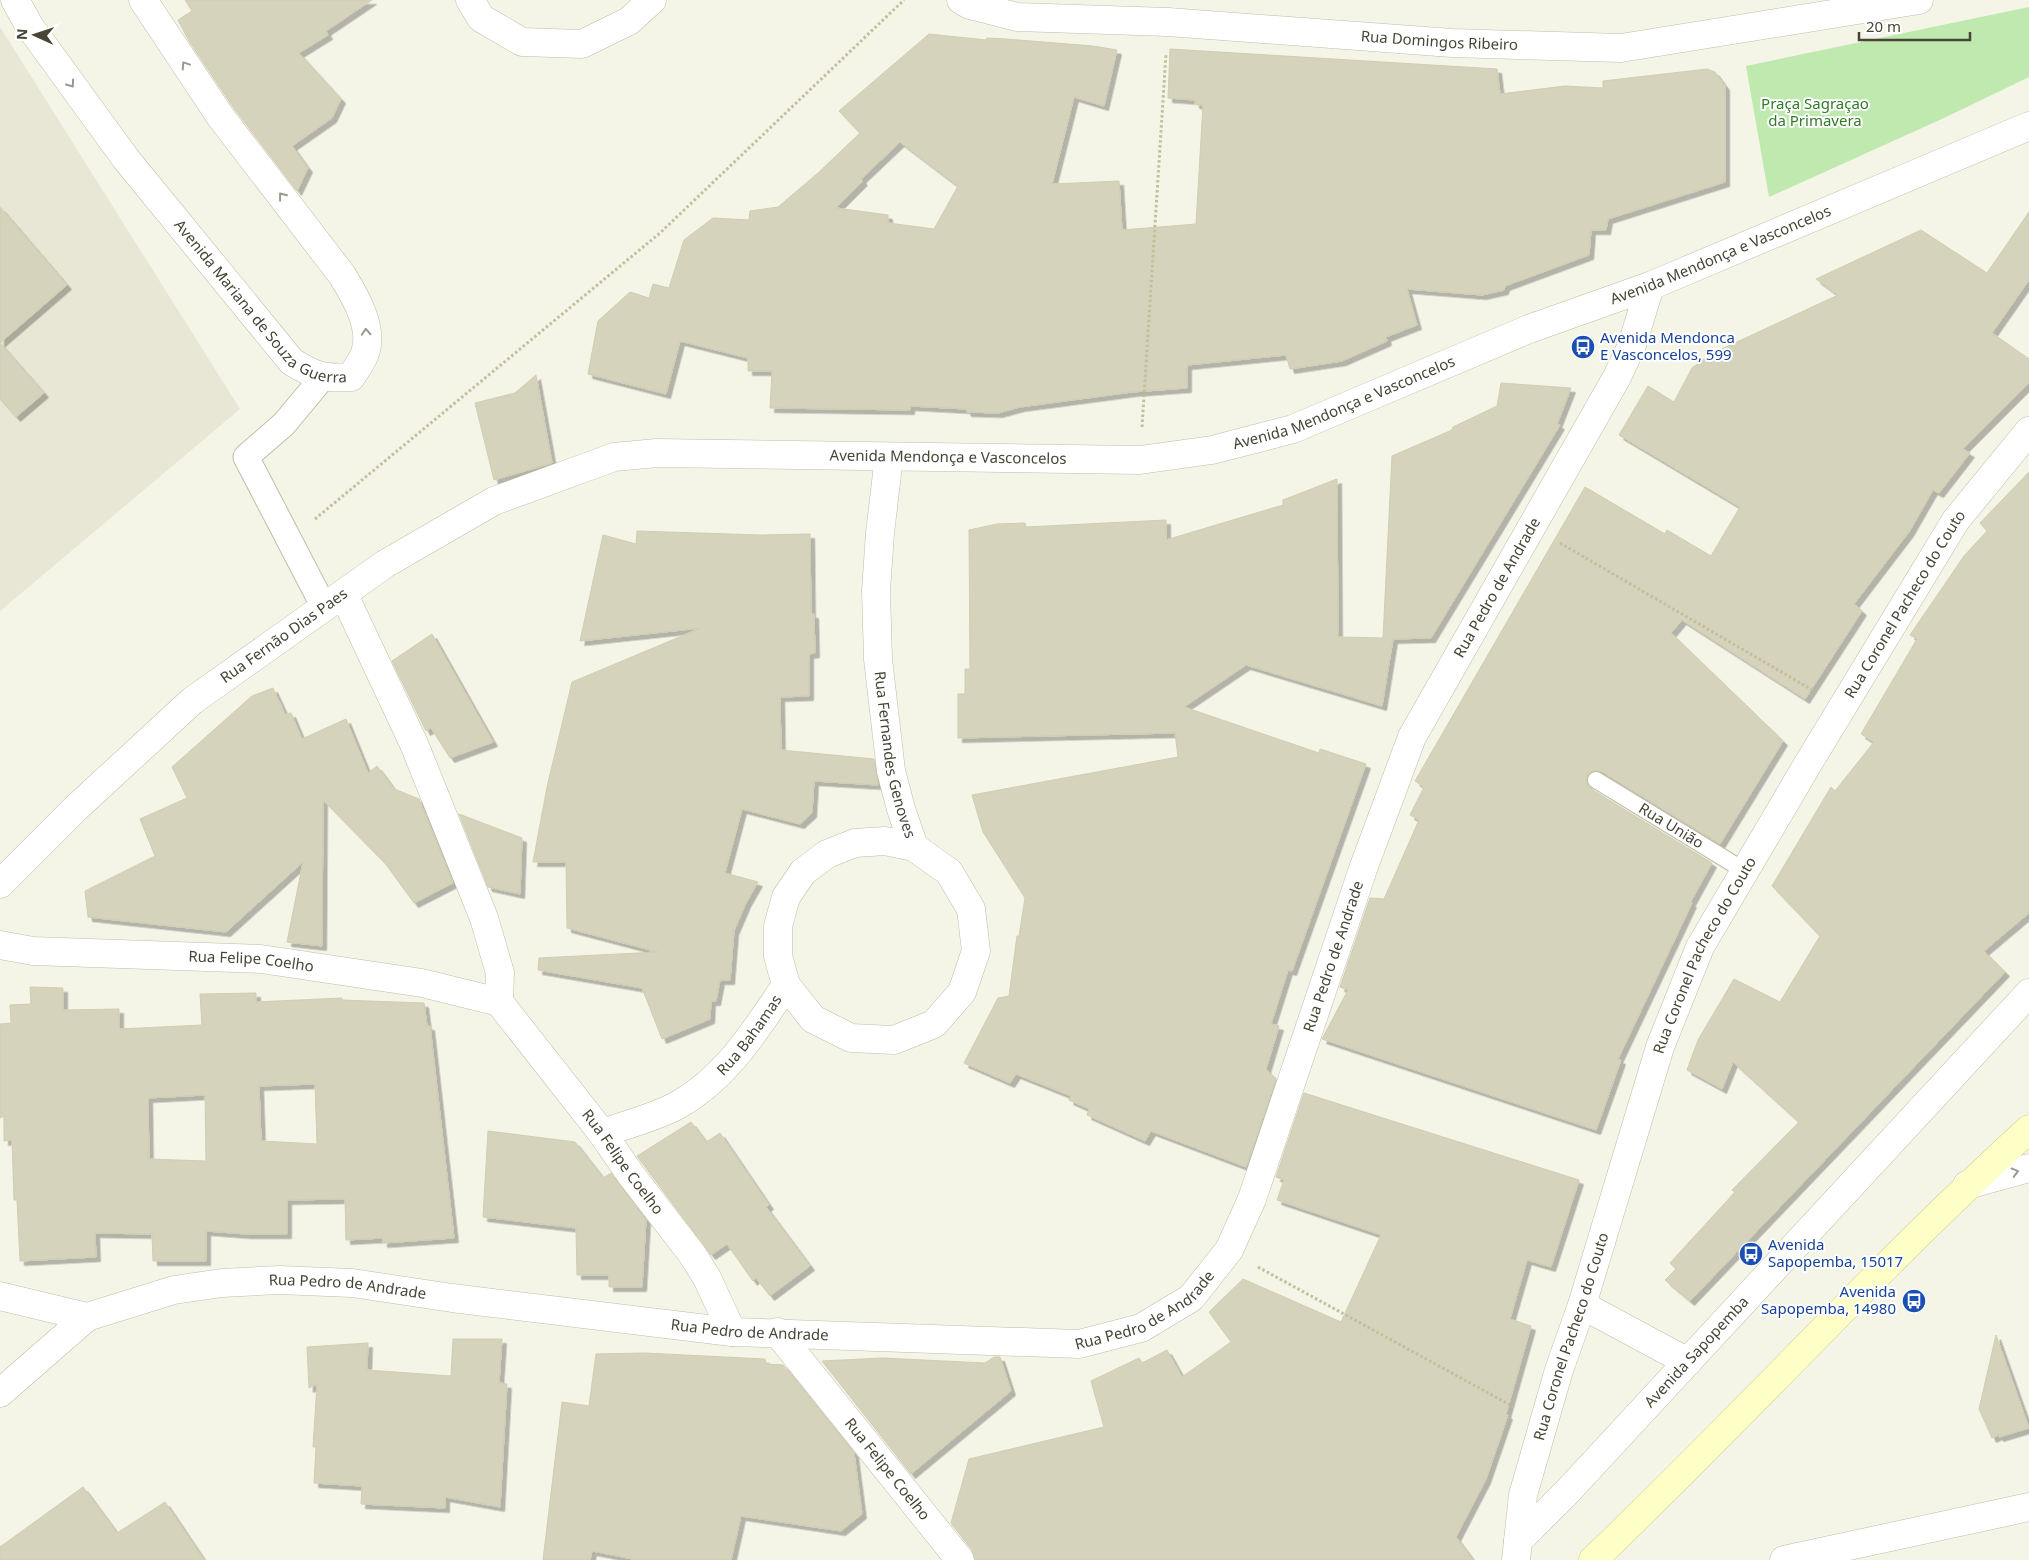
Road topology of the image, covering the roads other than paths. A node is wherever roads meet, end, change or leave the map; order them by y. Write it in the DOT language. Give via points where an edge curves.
graph roads {
  1 [pos="15,0"];
  2 [pos="143,0"];
  3 [pos="470,0"];
  4 [pos="652,0"];
  5 [pos="960,0"];
  6 [pos="1919,0"];
  7 [pos="1117,10"];
  8 [pos="2029,126"];
  9 [pos="1650,286"];
  10 [pos="323,377"];
  11 [pos="2029,431"];
  12 [pos="889,456"];
  13 [pos="614,457"];
  14 [pos="334,601"];
  15 [pos="1596,780"];
  16 [pos="914,848"];
  17 [pos="1745,871"];
  18 [pos="0,884"];
  19 [pos="0,945"];
  20 [pos="786,985"];
  21 [pos="2029,993"];
  22 [pos="500,1002"];
  23 [pos="2029,1129"];
  24 [pos="602,1133"];
  25 [pos="2029,1168"];
  26 [pos="1967,1185"];
  27 [pos="0,1296"];
  28 [pos="1582,1305"];
  29 [pos="87,1317"];
  30 [pos="732,1332"];
  31 [pos="777,1332"];
  32 [pos="1688,1362"];
  33 [pos="0,1393"];
  34 [pos="2029,1507"];
  35 [pos="1517,1551"];
  36 [pos="960,1560"];
  37 [pos="1593,1560"];
  38 [pos="1784,1560"];
  1 -- 10 [label="street, Avenida Mariana de Souza Guerra, one-way" via="30,27 132,167 292,362 313,375"];
  10 -- 2 [label="street, Avenida Mariana de Souza Guerra, one-way" via="351,376 361,362 366,351 366,326 358,300 220,116"];
  3 -- 4 [label="street" via="481,18 522,42 582,44 629,21"];
  5 -- 7 [label="street, Rua Domingos Ribeiro" via="1017,17"];
  6 -- 7 [label="street, Rua Domingos Ribeiro" via="1621,48 1452,44 1168,22"];
  8 -- 9 [label="street, Avenida Mendonça e Vasconcelos"];
  9 -- 12 [label="street, Avenida Mendonça e Vasconcelos" via="1529,329 1293,429 1212,450 1140,460"];
  9 -- 31 [label="street, Rua Pedro de Andrade" via="1632,345 1617,378 1412,737 1363,869 1252,1199 1228,1250 1191,1298 1141,1328 1078,1344"];
  10 -- 14 [label="street" via="284,424 246,457 289,540"];
  11 -- 17 [label="street, Rua Coronel Pacheco do Couto" via="1956,520"];
  12 -- 13 [label="street, Avenida Mendonça e Vasconcelos" via="657,454"];
  12 -- 16 [label="street, Rua Fernandes Genoves" via="876,591 878,659 891,771"];
  13 -- 14 [label="street, Rua Fernão Dias Paes" via="494,501 385,564"];
  14 -- 18 [label="street, Rua Fernão Dias Paes" via="192,701 76,808"];
  14 -- 22 [label="street" via="414,744 484,918 500,973"];
  15 -- 17 [label="lane, Rua União"];
  16 -- 20 [label="street, Rua Bahamas" via="884,841 855,843 827,854 803,872 786,897 778,926 778,956"];
  16 -- 20 [label="street, Rua Fernandes Genoves" via="949,872 971,908 976,952 962,992 934,1024 894,1040 851,1038 813,1018"];
  17 -- 28 [label="street, Rua Coronel Pacheco do Couto" via="1700,947 1660,1047"];
  19 -- 22 [label="street, Rua Felipe Coelho" via="33,951 261,960 422,983"];
  20 -- 24 [label="street, Rua Bahamas" via="730,1064 702,1091 676,1106"];
  21 -- 32 [label="street, Avenida Sapopemba"];
  22 -- 24 [label="street, Rua Felipe Coelho"];
  23 -- 26 [label="main road"];
  24 -- 30 [label="street, Rua Felipe Coelho" via="692,1254"];
  26 -- 25 [label="street, one-way"];
  26 -- 37 [label="main road"];
  27 -- 29 [label="street"];
  28 -- 32 [label="street"];
  28 -- 35 [label="street, Rua Coronel Pacheco do Couto" via="1559,1370 1523,1496"];
  29 -- 30 [label="street, Rua Pedro de Andrade" via="174,1290 279,1280 352,1283 462,1300"];
  29 -- 33 [label="street"];
  30 -- 31 [label="street, Rua Pedro de Andrade"];
  31 -- 36 [label="street, Rua Felipe Coelho"];
  32 -- 35 [label="street, Avenida Sapopemba"];
  34 -- 38 [label="street"];
}
